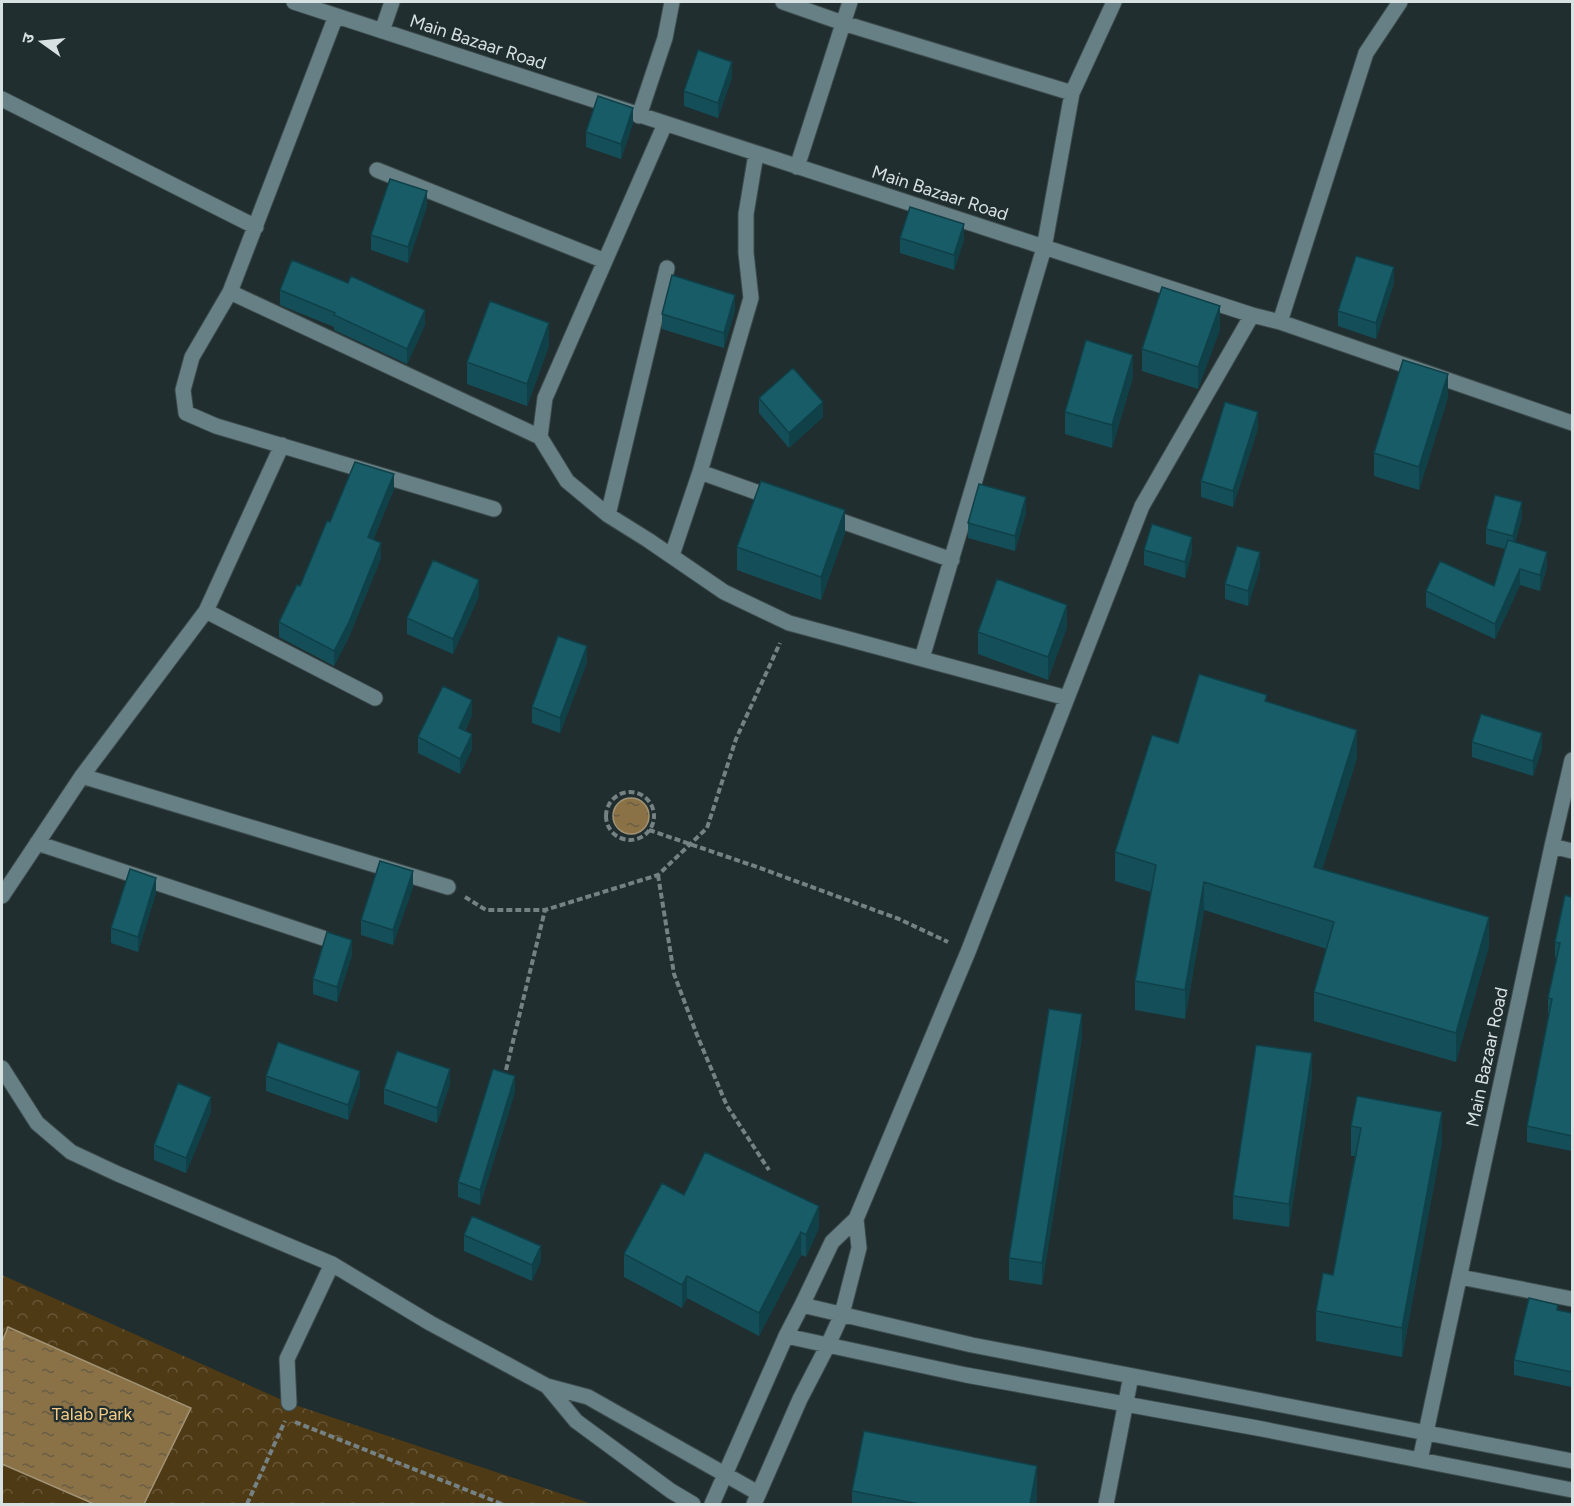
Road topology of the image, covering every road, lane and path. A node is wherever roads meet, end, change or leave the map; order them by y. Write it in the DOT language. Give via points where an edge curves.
graph roads {
  1 [pos="294,2"];
  2 [pos="392,2"];
  3 [pos="672,2"];
  4 [pos="783,2"];
  5 [pos="850,2"];
  6 [pos="1114,2"];
  7 [pos="1400,2"];
  8 [pos="336,16"];
  9 [pos="843,23"];
  10 [pos="382,31"];
  11 [pos="1072,93"];
  12 [pos="2,99"];
  13 [pos="639,116"];
  14 [pos="665,124"];
  15 [pos="756,154"];
  16 [pos="797,167"];
  17 [pos="377,170"];
  18 [pos="256,227"];
  19 [pos="1044,248"];
  20 [pos="605,261"];
  21 [pos="667,268"];
  22 [pos="230,291"];
  23 [pos="1252,315"];
  24 [pos="1280,322"];
  25 [pos="1572,423"];
  26 [pos="540,437"];
  27 [pos="282,445"];
  28 [pos="700,472"];
  29 [pos="788,503"];
  30 [pos="494,509"];
  31 [pos="809,510"];
  32 [pos="608,516"];
  33 [pos="672,555"];
  34 [pos="952,560"];
  35 [pos="206,612"];
  36 [pos="789,623"];
  37 [pos="922,658"];
  38 [pos="375,698"];
  39 [pos="1067,698"];
  40 [pos="1572,759"];
  41 [pos="82,776"];
  42 [pos="649,830"];
  43 [pos="37,843"];
  44 [pos="691,843"];
  45 [pos="1552,846"];
  46 [pos="1572,851"];
  47 [pos="658,875"];
  48 [pos="448,887"];
  49 [pos="2,896"];
  50 [pos="545,910"];
  51 [pos="323,938"];
  52 [pos="968,952"];
  53 [pos="2,1068"];
  54 [pos="506,1070"];
  55 [pos="769,1170"];
  56 [pos="856,1219"];
  57 [pos="332,1264"];
  58 [pos="1460,1277"];
  59 [pos="1572,1299"];
  60 [pos="802,1305"];
  61 [pos="842,1314"];
  62 [pos="786,1336"];
  63 [pos="828,1346"];
  64 [pos="1131,1376"];
  65 [pos="547,1386"];
  66 [pos="289,1403"];
  67 [pos="1126,1404"];
  68 [pos="1425,1432"];
  69 [pos="1420,1460"];
  70 [pos="1572,1461"];
  71 [pos="724,1474"];
  72 [pos="1572,1490"];
  73 [pos="756,1499"];
  74 [pos="247,1504"];
  75 [pos="502,1504"];
  76 [pos="693,1504"];
  77 [pos="712,1504"];
  78 [pos="1106,1504"];
  1 -- 8 [label="street, Main Bazaar Road"];
  2 -- 10 [label="street"];
  3 -- 13 [label="street" via="665,38"];
  4 -- 9 [label="street"];
  5 -- 9 [label="street"];
  6 -- 11 [label="street"];
  7 -- 24 [label="street" via="1366,53"];
  8 -- 10 [label="street, Main Bazaar Road"];
  8 -- 18 [label="street"];
  9 -- 11 [label="street"];
  9 -- 16 [label="street"];
  10 -- 13 [label="street, Main Bazaar Road"];
  11 -- 19 [label="street"];
  12 -- 18 [label="street"];
  13 -- 14 [label="street, Main Bazaar Road"];
  14 -- 15 [label="street, Main Bazaar Road"];
  14 -- 20 [label="street"];
  15 -- 16 [label="street, Main Bazaar Road"];
  15 -- 28 [label="street" via="746,214 751,298"];
  16 -- 19 [label="street, Main Bazaar Road"];
  17 -- 20 [label="street"];
  18 -- 22 [label="street"];
  19 -- 23 [label="street, Main Bazaar Road"];
  19 -- 34 [label="street"];
  20 -- 26 [label="street" via="545,398"];
  21 -- 32 [label="street"];
  22 -- 26 [label="street"];
  22 -- 27 [label="street" via="192,357 183,390 186,413"];
  23 -- 24 [label="street, Main Bazaar Road"];
  23 -- 39 [label="street" via="1142,506"];
  24 -- 25 [label="street, Main Bazaar Road"];
  26 -- 32 [label="street" via="567,481"];
  27 -- 30 [label="street"];
  27 -- 35 [label="street"];
  28 -- 29 [label="street"];
  28 -- 33 [label="street"];
  31 -- 34 [label="street"];
  32 -- 33 [label="street"];
  33 -- 36 [label="street" via="724,592"];
  34 -- 37 [label="street"];
  35 -- 38 [label="street"];
  35 -- 41 [label="street"];
  36 -- 37 [label="street"];
  36 -- 44 [label="path" via="736,739 707,828"];
  37 -- 39 [label="street"];
  39 -- 52 [label="street"];
  40 -- 45 [label="street, Main Bazaar Road"];
  41 -- 43 [label="street"];
  41 -- 48 [label="street"];
  42 -- 42 [label="path" via="643,838 622,840 608,829 607,807 618,794 640,793 652,804 654,822"];
  42 -- 44 [label="path"];
  43 -- 49 [label="street"];
  43 -- 51 [label="street"];
  44 -- 47 [label="path"];
  44 -- 52 [label="path" via="899,919"];
  45 -- 46 [label="street"];
  45 -- 58 [label="street, Main Bazaar Road"];
  47 -- 50 [label="path"];
  47 -- 55 [label="path" via="674,974 727,1106"];
  48 -- 50 [label="path" via="486,910"];
  50 -- 54 [label="path"];
  52 -- 56 [label="street"];
  53 -- 57 [label="street" via="37,1123 71,1152"];
  56 -- 60 [label="street" via="832,1242"];
  56 -- 61 [label="street" via="859,1248"];
  57 -- 65 [label="street"];
  57 -- 66 [label="street" via="287,1359"];
  58 -- 59 [label="street"];
  58 -- 68 [label="street, Main Bazaar Road"];
  60 -- 61 [label="street"];
  60 -- 62 [label="street"];
  61 -- 63 [label="street"];
  61 -- 64 [label="street" via="972,1346"];
  62 -- 63 [label="street"];
  62 -- 71 [label="street"];
  63 -- 67 [label="street" via="966,1376"];
  63 -- 73 [label="street"];
  64 -- 67 [label="street"];
  64 -- 68 [label="street"];
  65 -- 71 [label="street" via="588,1397"];
  65 -- 76 [label="street" via="576,1421"];
  67 -- 69 [label="street"];
  67 -- 78 [label="street"];
  68 -- 69 [label="street, Main Bazaar Road"];
  68 -- 70 [label="street"];
  69 -- 72 [label="street"];
  71 -- 73 [label="street"];
  71 -- 77 [label="street"];
  74 -- 75 [label="path" via="286,1419"];
}
